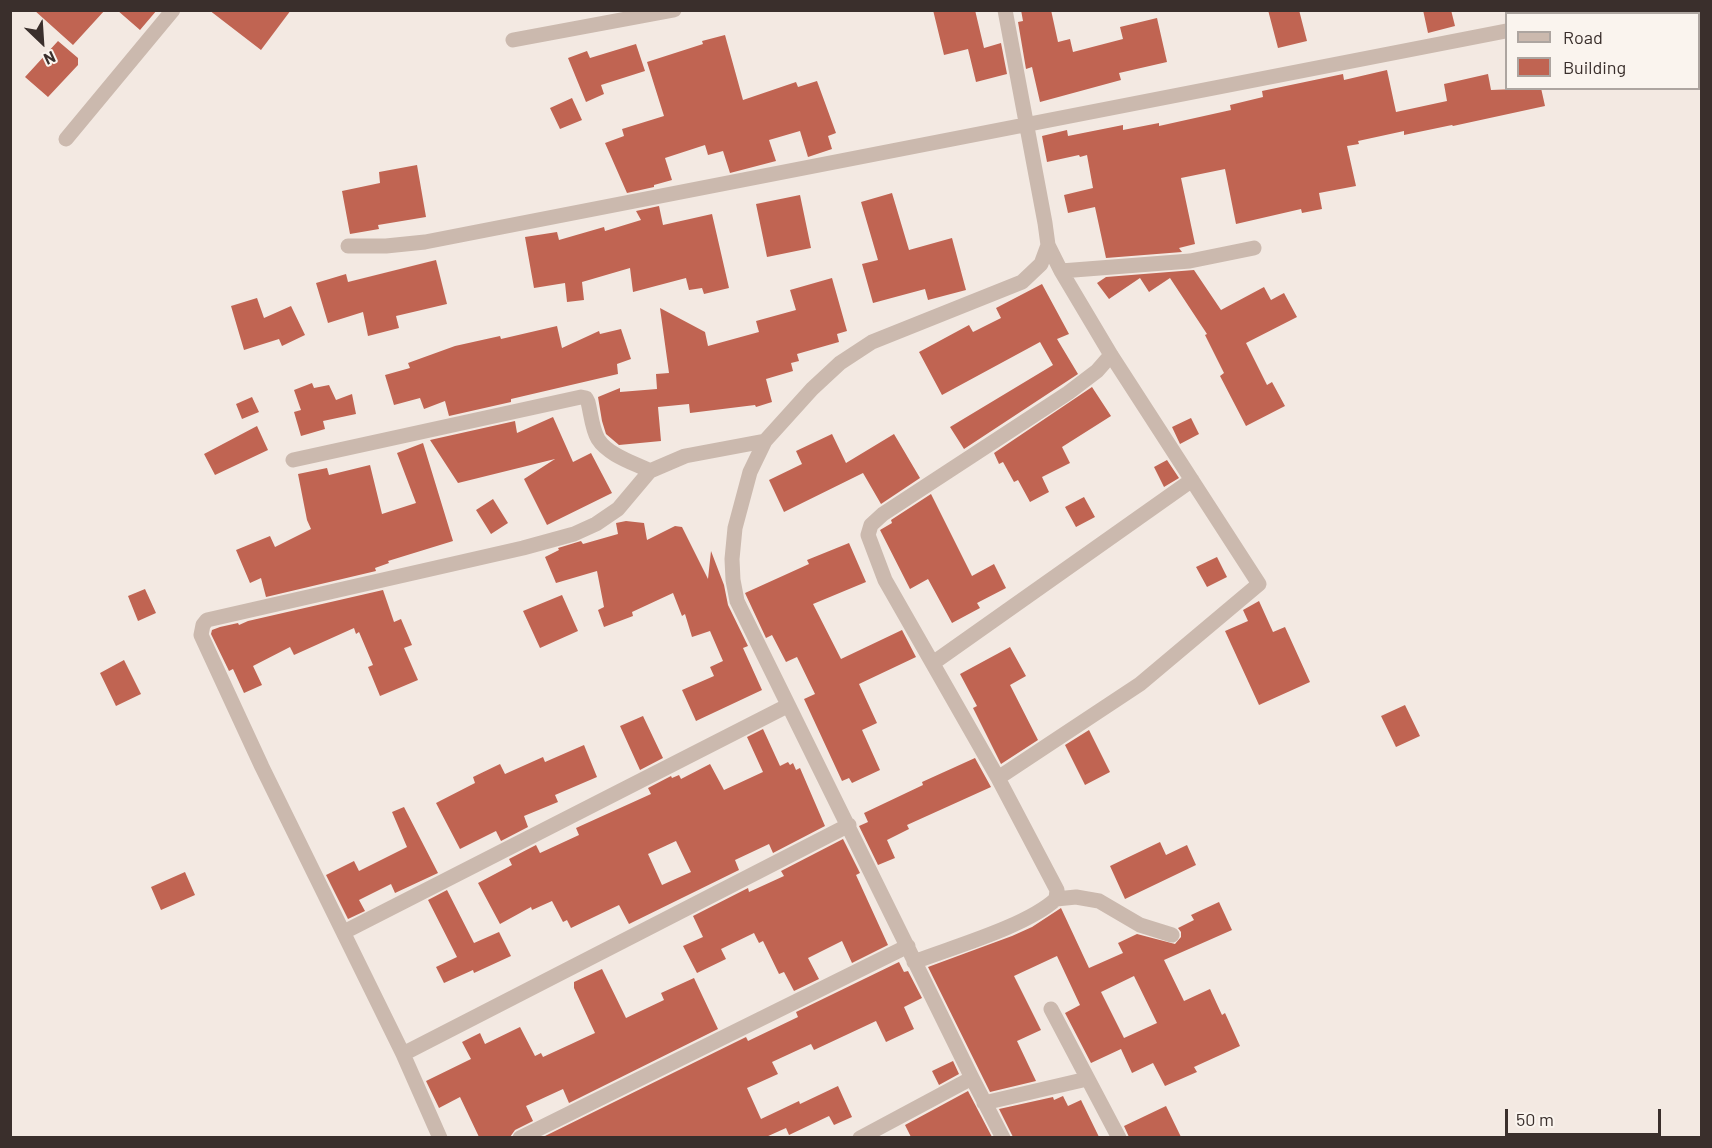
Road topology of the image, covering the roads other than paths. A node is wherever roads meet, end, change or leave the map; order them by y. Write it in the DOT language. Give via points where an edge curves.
graph roads {
  1 [pos="173,10"];
  2 [pos="674,10"];
  3 [pos="1005,10"];
  4 [pos="1505,31"];
  5 [pos="513,40"];
  6 [pos="1027,125"];
  7 [pos="66,139"];
  8 [pos="1048,245"];
  9 [pos="348,246"];
  10 [pos="1254,248"];
  11 [pos="1061,271"];
  12 [pos="1111,356"];
  13 [pos="765,441"];
  14 [pos="293,460"];
  15 [pos="650,471"];
  16 [pos="1192,480"];
  17 [pos="933,663"];
  18 [pos="787,706"];
  19 [pos="998,778"];
  20 [pos="849,825"];
  21 [pos="1056,899"];
  22 [pos="344,932"];
  23 [pos="1172,934"];
  24 [pos="908,946"];
  25 [pos="914,962"];
  26 [pos="1051,1009"];
  27 [pos="403,1054"];
  28 [pos="972,1078"];
  29 [pos="1087,1079"];
  30 [pos="984,1103"];
  31 [pos="868,1135"];
  32 [pos="440,1137"];
  33 [pos="520,1137"];
  34 [pos="1003,1137"];
  35 [pos="1119,1137"];
  1 -- 7 [label="street"];
  2 -- 5 [label="street"];
  3 -- 6 [label="street"];
  4 -- 6 [label="street"];
  6 -- 8 [label="street"];
  6 -- 9 [label="street" via="425,242"];
  8 -- 11 [label="street"];
  8 -- 13 [label="street" via="1041,264 1022,282 872,342 840,363"];
  10 -- 11 [label="street" via="1190,261"];
  11 -- 12 [label="street"];
  12 -- 16 [label="street"];
  12 -- 17 [label="street" via="1068,393 871,525 868,535 885,580"];
  13 -- 15 [label="street" via="686,456"];
  13 -- 18 [label="street" via="750,472 735,528 733,580 737,601"];
  14 -- 15 [label="street" via="581,397 588,402 598,440 607,449"];
  15 -- 22 [label="street" via="618,509 574,534 207,620 203,625 201,635"];
  16 -- 17 [label="street"];
  16 -- 19 [label="street" via="1259,584 1140,684"];
  17 -- 19 [label="street"];
  18 -- 20 [label="street"];
  18 -- 22 [label="street"];
  19 -- 21 [label="street" via="1056,890"];
  20 -- 24 [label="street"];
  20 -- 27 [label="street"];
  21 -- 23 [label="street" via="1099,900 1140,925"];
  21 -- 25 [label="street" via="1045,910"];
  22 -- 27 [label="street"];
  24 -- 25 [label="street"];
  24 -- 33 [label="street"];
  25 -- 28 [label="street"];
  26 -- 29 [label="street"];
  27 -- 32 [label="street"];
  28 -- 30 [label="street"];
  28 -- 31 [label="street"];
  29 -- 30 [label="street"];
  29 -- 35 [label="street"];
  30 -- 34 [label="street"];
}
